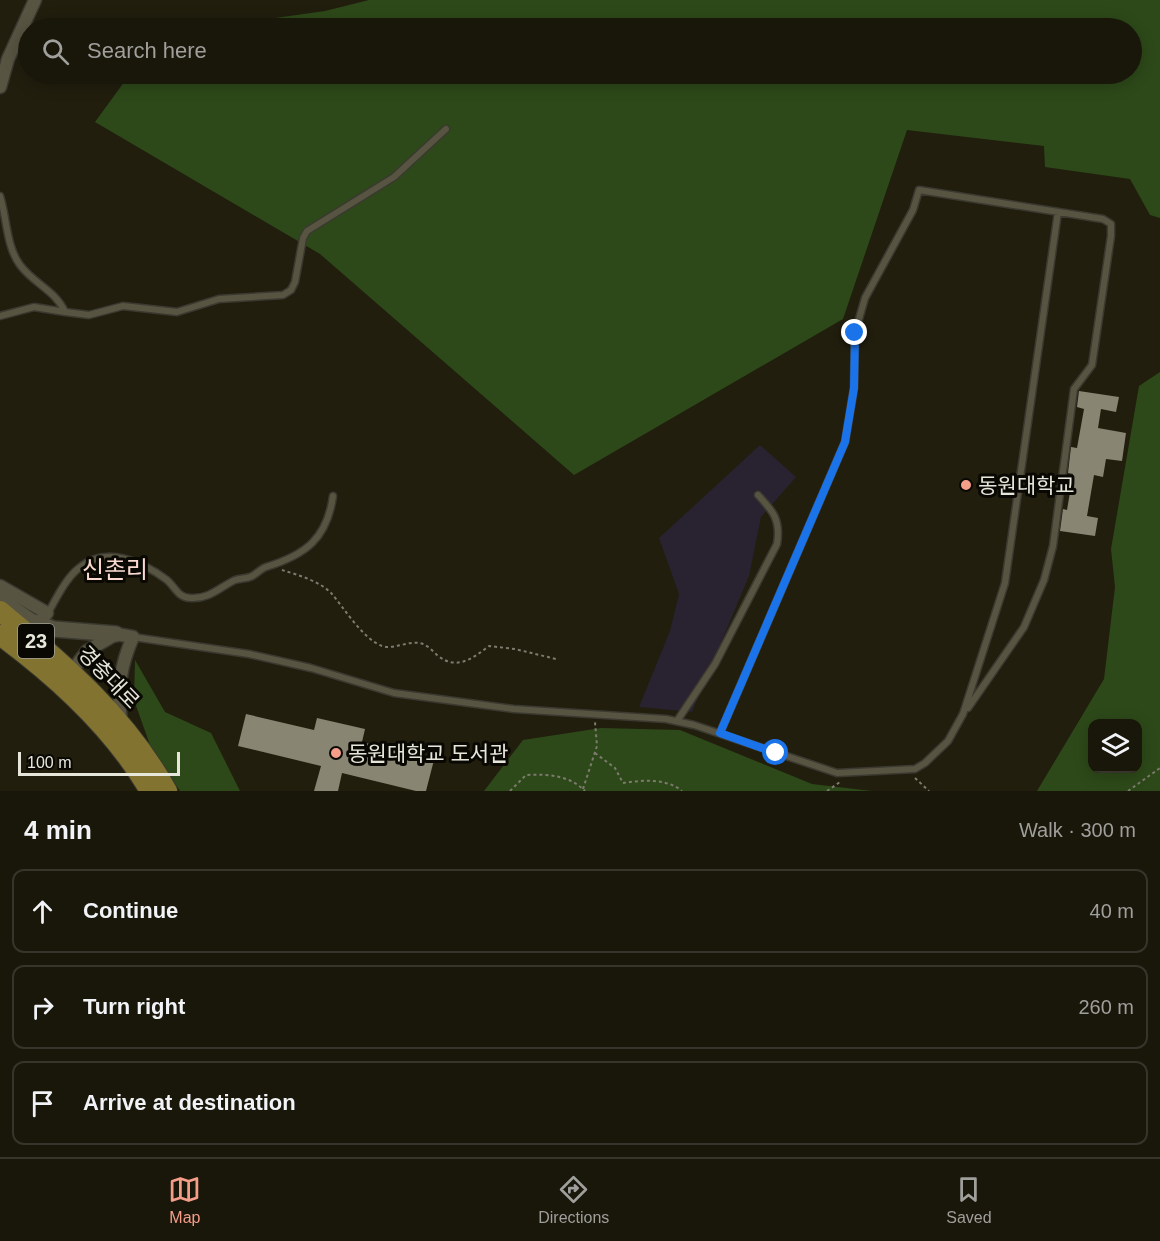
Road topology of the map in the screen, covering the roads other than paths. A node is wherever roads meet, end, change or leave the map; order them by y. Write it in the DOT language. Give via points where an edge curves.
graph roads {
  1 [pos="35,0"];
  2 [pos="27,18"];
  3 [pos="18,37"];
  4 [pos="0,87"];
  5 [pos="446,129"];
  6 [pos="0,196"];
  7 [pos="1058,212"];
  8 [pos="65,312"];
  9 [pos="0,316"];
  10 [pos="758,495"];
  11 [pos="333,496"];
  12 [pos="0,586"];
  13 [pos="0,600"];
  14 [pos="0,611"];
  15 [pos="43,619"];
  16 [pos="116,634"];
  17 [pos="0,635"];
  18 [pos="133,637"];
  19 [pos="66,678"];
  20 [pos="963,714"];
  21 [pos="677,721"];
  22 [pos="121,723"];
  23 [pos="720,733"];
  24 [pos="150,791"];
  25 [pos="167,791"];
  1 -- 2 [label="street"];
  3 -- 4 [label="street"];
  5 -- 8 [label="lane" via="394,177 307,231 296,282 283,295 219,300 177,312 123,306 89,315"];
  6 -- 8 [label="lane" via="15,257 54,293"];
  7 -- 20 [label="lane" via="1005,583"];
  7 -- 20 [label="lane" via="1103,219 1111,224 1092,364 1074,389 1053,546 1044,580 1024,627"];
  7 -- 23 [label="lane" via="919,190 913,210 865,298 855,333 854,388 845,442"];
  8 -- 9 [label="lane" via="34,307"];
  10 -- 21 [label="lane" via="776,515 780,530 777,544 715,663"];
  11 -- 15 [label="lane" via="326,523 309,548 263,567 252,576 234,580 215,594 192,598 179,595 168,581 144,565 117,557 97,558 78,568"];
  12 -- 15 [label="street"];
  13 -- 15 [label="street"];
  14 -- 19 [label="main road, 경충대로 / 23"];
  15 -- 16 [label="street" via="54,629"];
  16 -- 18 [label="street"];
  16 -- 19 [label="street" via="87,651"];
  17 -- 19 [label="main road, 경충대로 / 23"];
  18 -- 21 [label="lane" via="249,654 394,693 514,709"];
  18 -- 22 [label="street" via="119,681"];
  19 -- 22 [label="main road, 경충대로"];
  19 -- 24 [label="main road, 경충대로"];
  20 -- 23 [label="lane" via="936,754 925,764 906,770 837,773"];
  21 -- 23 [label="lane"];
  22 -- 25 [label="main road, 경충대로" via="143,750"];
}
